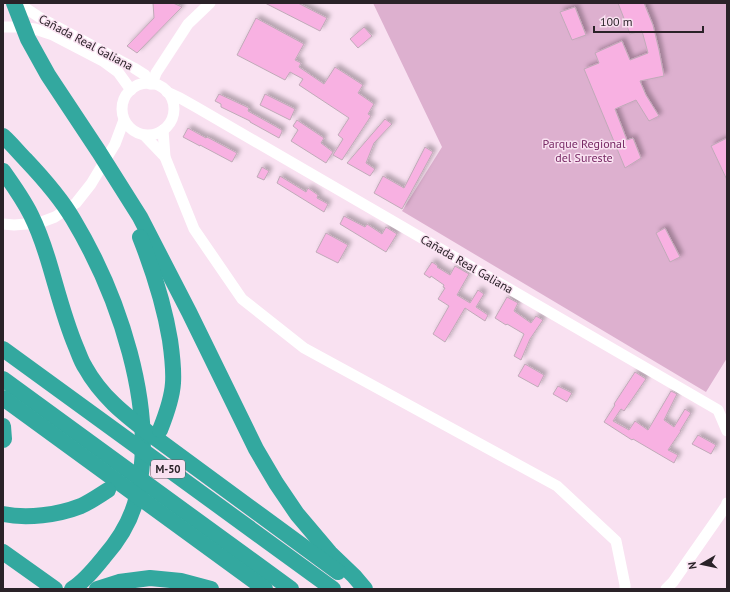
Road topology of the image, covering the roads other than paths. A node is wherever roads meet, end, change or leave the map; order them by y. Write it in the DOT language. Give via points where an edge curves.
graph roads {
  1 [pos="14,3"];
  2 [pos="20,3"];
  3 [pos="210,3"];
  4 [pos="3,27"];
  5 [pos="151,84"];
  6 [pos="131,90"];
  7 [pos="167,92"];
  8 [pos="196,106"];
  9 [pos="173,112"];
  10 [pos="124,120"];
  11 [pos="163,130"];
  12 [pos="140,133"];
  13 [pos="3,136"];
  14 [pos="115,144"];
  15 [pos="165,157"];
  16 [pos="3,171"];
  17 [pos="114,176"];
  18 [pos="3,224"];
  19 [pos="3,349"];
  20 [pos="3,379"];
  21 [pos="3,398"];
  22 [pos="3,426"];
  23 [pos="160,430"];
  24 [pos="727,431"];
  25 [pos="3,440"];
  26 [pos="108,490"];
  27 [pos="727,503"];
  28 [pos="3,514"];
  29 [pos="3,552"];
  30 [pos="669,586"];
  31 [pos="74,588"];
  32 [pos="627,588"];
  33 [pos="55,589"];
  34 [pos="97,589"];
  35 [pos="211,589"];
  36 [pos="265,589"];
  37 [pos="291,589"];
  38 [pos="332,589"];
  39 [pos="364,589"];
  40 [pos="662,589"];
  1 -- 17 [label="highway" via="28,39 48,75"];
  2 -- 5 [label="street, Cañada Real Galiana" via="39,17 145,74"];
  3 -- 5 [label="street" via="188,24"];
  4 -- 6 [label="street, Cañada Real Galiana" via="35,28 53,35 118,72"];
  5 -- 6 [label="street" via="136,86"];
  5 -- 7 [label="street"];
  6 -- 10 [label="street" via="123,101"];
  7 -- 8 [label="street, Cañada Real Galiana"];
  7 -- 9 [label="street" via="171,98"];
  8 -- 9 [label="street" via="180,107"];
  8 -- 24 [label="street, Cañada Real Galiana" via="718,410"];
  9 -- 11 [label="street" via="172,119"];
  10 -- 12 [label="street" via="129,127"];
  10 -- 14 [label="street"];
  11 -- 12 [label="street" via="154,134"];
  11 -- 15 [label="street"];
  12 -- 14 [label="street"];
  12 -- 15 [label="street"];
  13 -- 31 [label="highway" via="62,202 97,263 122,325 139,399 143,454 137,497 129,520 113,546"];
  14 -- 18 [label="street" via="91,184 76,203 55,217 39,222"];
  15 -- 32 [label="street" via="194,229 242,299 304,348 557,486 616,541"];
  16 -- 39 [label="highway" via="31,214 50,264 71,334 84,366 101,390 122,412 150,434"];
  17 -- 23 [label="highway" via="150,263 166,317 174,361 174,384"];
  17 -- 39 [label="highway" via="140,217 256,449 276,483 297,514"];
  19 -- 38 [label="highway, M-50"];
  20 -- 37 [label="highway, M-50"];
  21 -- 36 [label="highway"];
  22 -- 25 [label="highway"];
  26 -- 28 [label="highway" via="82,506 54,513 29,516"];
  27 -- 30 [label="street"];
  29 -- 33 [label="highway"];
  30 -- 40 [label="street"];
  34 -- 35 [label="highway" via="119,582 150,578 181,581"];
}
